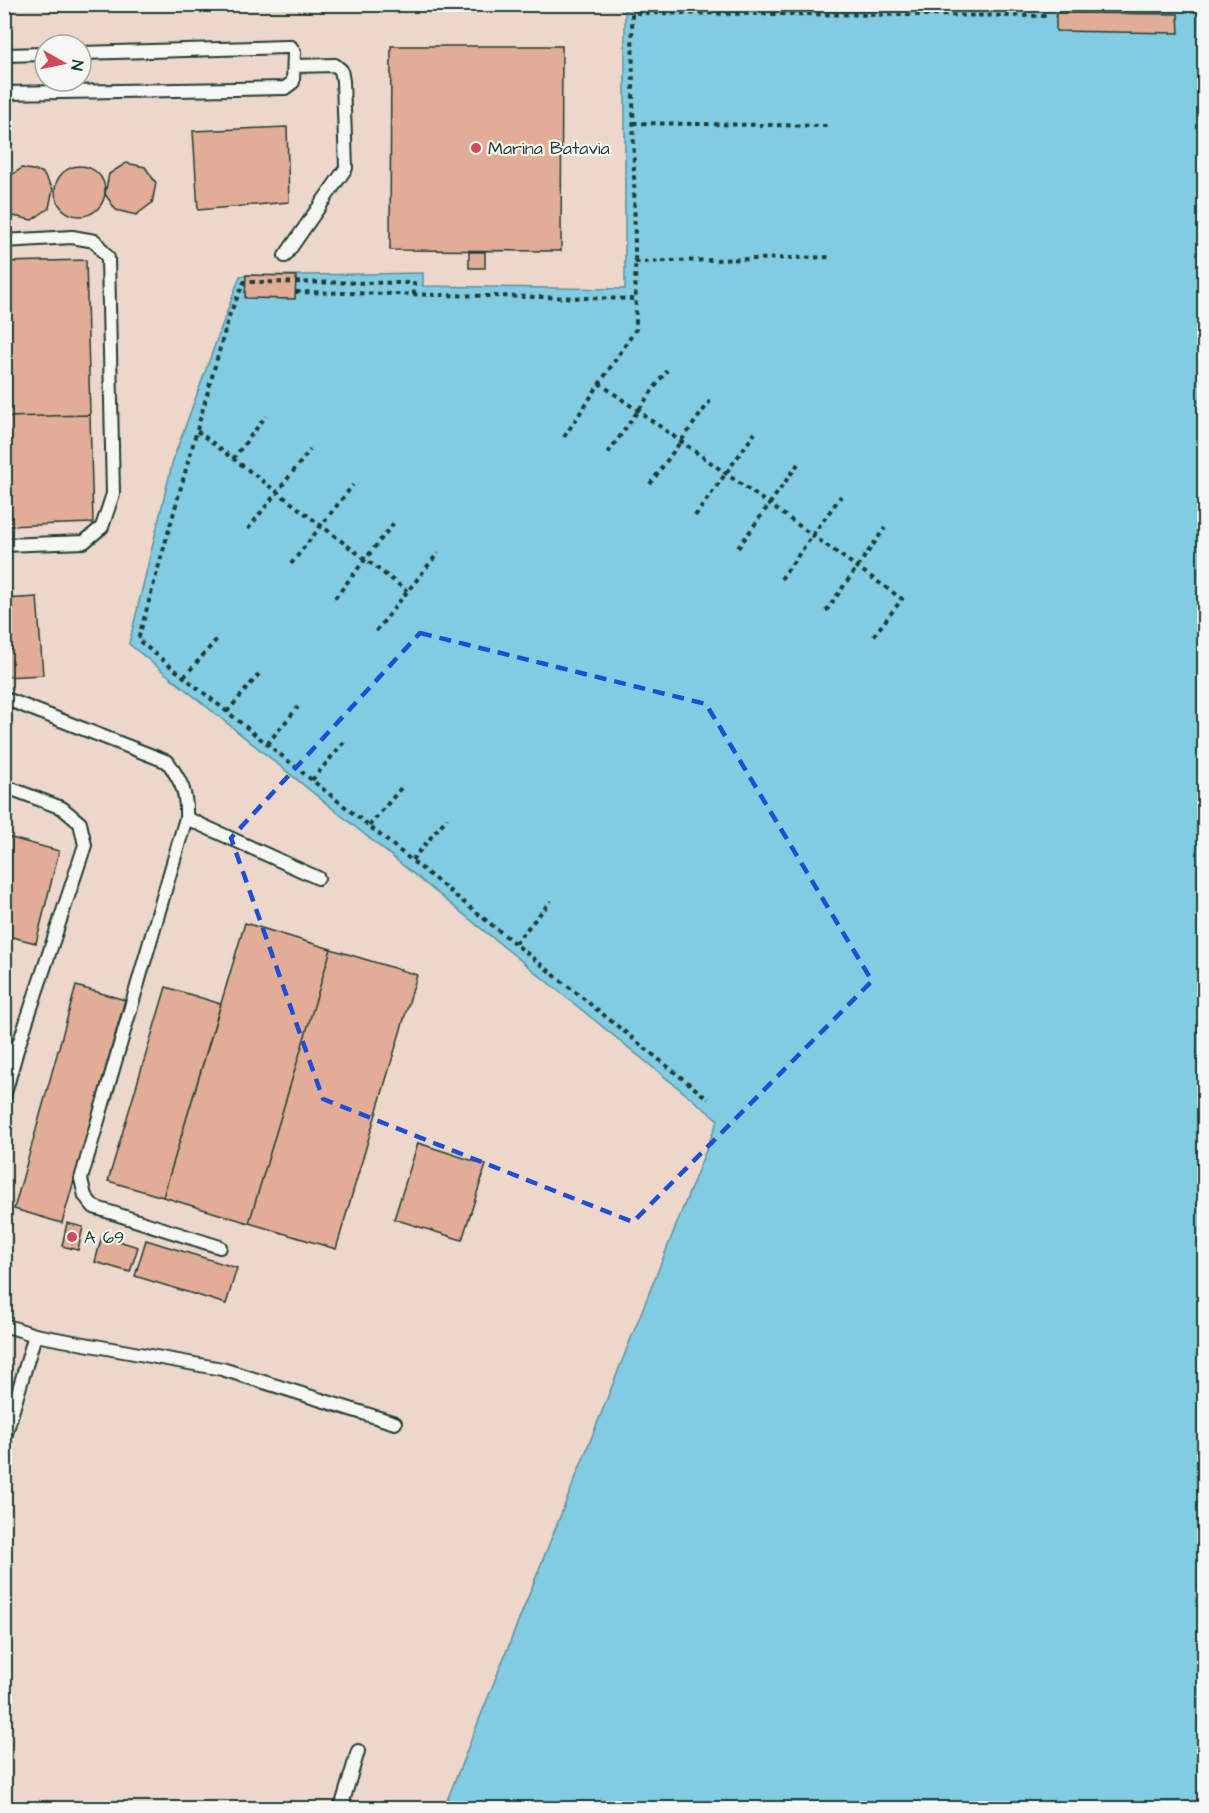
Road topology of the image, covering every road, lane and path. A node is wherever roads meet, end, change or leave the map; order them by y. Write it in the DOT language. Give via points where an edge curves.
graph roads {
  1 [pos="1050,16"];
  2 [pos="93,53"];
  3 [pos="33,54"];
  4 [pos="4,55"];
  5 [pos="294,66"];
  6 [pos="4,93"];
  7 [pos="633,123"];
  8 [pos="830,126"];
  9 [pos="4,241"];
  10 [pos="285,256"];
  11 [pos="831,257"];
  12 [pos="635,262"];
  13 [pos="296,292"];
  14 [pos="414,295"];
  15 [pos="635,299"];
  16 [pos="667,369"];
  17 [pos="599,383"];
  18 [pos="710,401"];
  19 [pos="638,411"];
  20 [pos="266,416"];
  21 [pos="197,431"];
  22 [pos="755,433"];
  23 [pos="564,437"];
  24 [pos="681,441"];
  25 [pos="310,450"];
  26 [pos="608,453"];
  27 [pos="233,459"];
  28 [pos="798,465"];
  29 [pos="726,474"];
  30 [pos="650,484"];
  31 [pos="353,485"];
  32 [pos="277,492"];
  33 [pos="841,496"];
  34 [pos="769,504"];
  35 [pos="695,516"];
  36 [pos="396,519"];
  37 [pos="321,526"];
  38 [pos="885,528"];
  39 [pos="248,529"];
  40 [pos="813,535"];
  41 [pos="4,545"];
  42 [pos="738,548"];
  43 [pos="438,552"];
  44 [pos="365,559"];
  45 [pos="291,564"];
  46 [pos="858,567"];
  47 [pos="781,579"];
  48 [pos="407,591"];
  49 [pos="335,598"];
  50 [pos="826,611"];
  51 [pos="376,631"];
  52 [pos="873,638"];
  53 [pos="217,639"];
  54 [pos="259,674"];
  55 [pos="184,677"];
  56 [pos="4,698"];
  57 [pos="298,707"];
  58 [pos="227,712"];
  59 [pos="344,741"];
  60 [pos="267,744"];
  61 [pos="312,780"];
  62 [pos="4,786"];
  63 [pos="401,788"];
  64 [pos="186,818"];
  65 [pos="447,818"];
  66 [pos="369,826"];
  67 [pos="412,860"];
  68 [pos="318,878"];
  69 [pos="551,901"];
  70 [pos="515,944"];
  71 [pos="11,1048"];
  72 [pos="4,1097"];
  73 [pos="708,1099"];
  74 [pos="220,1247"];
  75 [pos="4,1325"];
  76 [pos="35,1335"];
  77 [pos="395,1423"];
  78 [pos="4,1440"];
  79 [pos="358,1751"];
  80 [pos="341,1809"];
  1 -- 7 [label="path" via="632,12"];
  2 -- 5 [label="lane" via="286,46 294,52"];
  3 -- 4 [label="lane"];
  5 -- 6 [label="lane" via="293,82 285,88"];
  5 -- 10 [label="lane" via="335,65 341,70 346,168"];
  7 -- 8 [label="path"];
  7 -- 12 [label="path"];
  9 -- 41 [label="lane" via="72,237 95,241 108,258 113,494 102,527 84,542"];
  11 -- 12 [label="path"];
  12 -- 15 [label="path"];
  13 -- 14 [label="path"];
  14 -- 15 [label="path"];
  14 -- 21 [label="path" via="414,283 244,282 229,316"];
  15 -- 17 [label="path" via="636,329"];
  16 -- 19 [label="path"];
  17 -- 19 [label="path"];
  17 -- 23 [label="path"];
  18 -- 24 [label="path"];
  19 -- 24 [label="path"];
  19 -- 26 [label="path"];
  20 -- 27 [label="path"];
  21 -- 27 [label="path"];
  21 -- 55 [label="path" via="138,640"];
  22 -- 29 [label="path"];
  24 -- 29 [label="path"];
  24 -- 30 [label="path"];
  25 -- 32 [label="path"];
  27 -- 32 [label="path"];
  28 -- 34 [label="path"];
  29 -- 34 [label="path"];
  29 -- 35 [label="path"];
  31 -- 37 [label="path"];
  32 -- 37 [label="path"];
  32 -- 39 [label="path"];
  33 -- 40 [label="path"];
  34 -- 40 [label="path"];
  34 -- 42 [label="path"];
  36 -- 44 [label="path"];
  37 -- 44 [label="path"];
  37 -- 45 [label="path"];
  38 -- 46 [label="path"];
  40 -- 46 [label="path"];
  40 -- 47 [label="path"];
  43 -- 48 [label="path"];
  44 -- 48 [label="path"];
  44 -- 49 [label="path"];
  46 -- 50 [label="path"];
  46 -- 52 [label="path" via="902,599"];
  48 -- 51 [label="path"];
  53 -- 55 [label="path"];
  54 -- 58 [label="path"];
  55 -- 58 [label="path"];
  56 -- 64 [label="lane" via="168,762 181,780 187,800"];
  57 -- 60 [label="path"];
  58 -- 60 [label="path"];
  59 -- 61 [label="path"];
  60 -- 61 [label="path"];
  61 -- 66 [label="path"];
  62 -- 71 [label="lane" via="62,808 80,823 85,845"];
  63 -- 66 [label="path"];
  64 -- 68 [label="lane"];
  64 -- 74 [label="lane" via="81,1179 85,1196 94,1207"];
  65 -- 67 [label="path"];
  66 -- 67 [label="path"];
  67 -- 70 [label="path"];
  69 -- 70 [label="path"];
  70 -- 73 [label="path"];
  71 -- 72 [label="lane"];
  75 -- 76 [label="lane"];
  76 -- 77 [label="lane" via="222,1368"];
  76 -- 78 [label="lane"];
  79 -- 80 [label="lane"];
}
